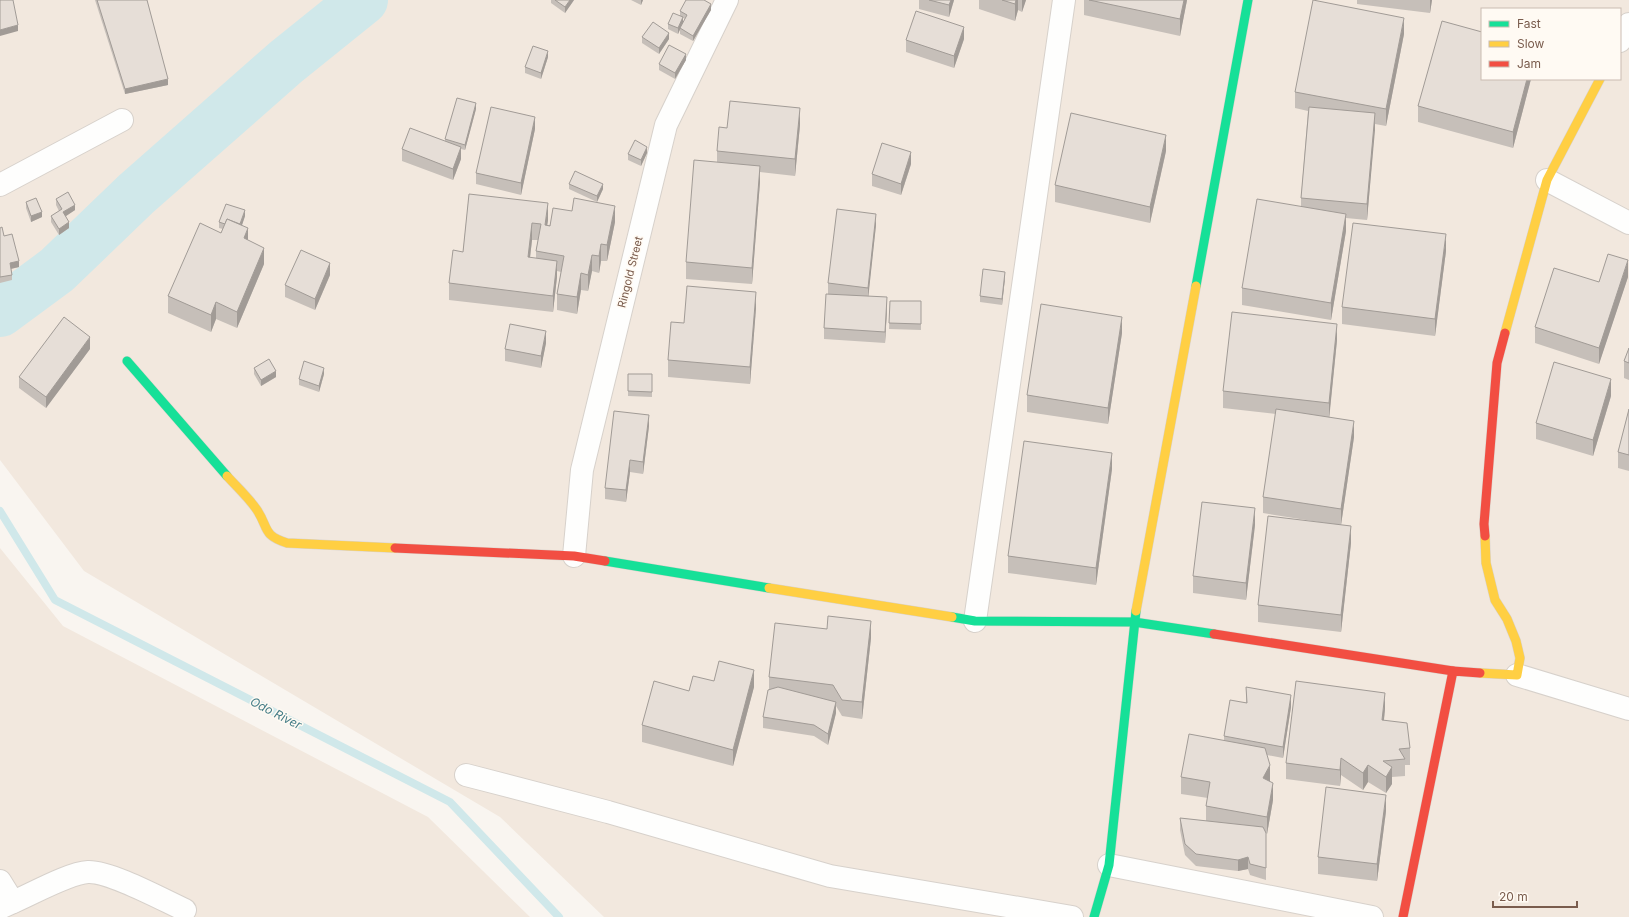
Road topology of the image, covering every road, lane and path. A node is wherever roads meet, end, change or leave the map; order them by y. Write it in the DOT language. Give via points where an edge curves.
graph roads {
  1 [pos="727,0"];
  2 [pos="1064,0"];
  3 [pos="1248,0"];
  4 [pos="1629,24"];
  5 [pos="1621,39"];
  6 [pos="1599,80"];
  7 [pos="122,120"];
  8 [pos="1547,180"];
  9 [pos="0,185"];
  10 [pos="1629,223"];
  11 [pos="127,361"];
  12 [pos="574,556"];
  13 [pos="975,621"];
  14 [pos="1134,622"];
  15 [pos="1453,671"];
  16 [pos="1517,674"];
  17 [pos="1629,709"];
  18 [pos="466,775"];
  19 [pos="1110,865"];
  20 [pos="0,882"];
  21 [pos="7,905"];
  22 [pos="188,915"];
  23 [pos="1072,917"];
  24 [pos="1094,917"];
  25 [pos="1372,917"];
  26 [pos="1403,917"];
  1 -- 12 [label="street, Ringold Street" via="666,124 582,470"];
  2 -- 13 [label="street"];
  3 -- 14 [label="street"];
  4 -- 5 [label="street"];
  6 -- 8 [label="street"];
  7 -- 9 [label="street"];
  8 -- 10 [label="street"];
  8 -- 16 [label="street" via="1497,363 1484,524 1486,563 1495,600 1508,619 1516,641 1520,658"];
  11 -- 12 [label="street" via="257,510 264,527 274,539 287,543"];
  12 -- 13 [label="street"];
  13 -- 14 [label="street"];
  14 -- 15 [label="street"];
  14 -- 19 [label="street"];
  15 -- 16 [label="street"];
  15 -- 26 [label="street"];
  16 -- 17 [label="street"];
  18 -- 23 [label="street" via="608,812 830,876"];
  19 -- 24 [label="street"];
  19 -- 25 [label="street"];
  20 -- 21 [label="street"];
  21 -- 22 [label="street" via="74,875 88,872 109,876"];
}
